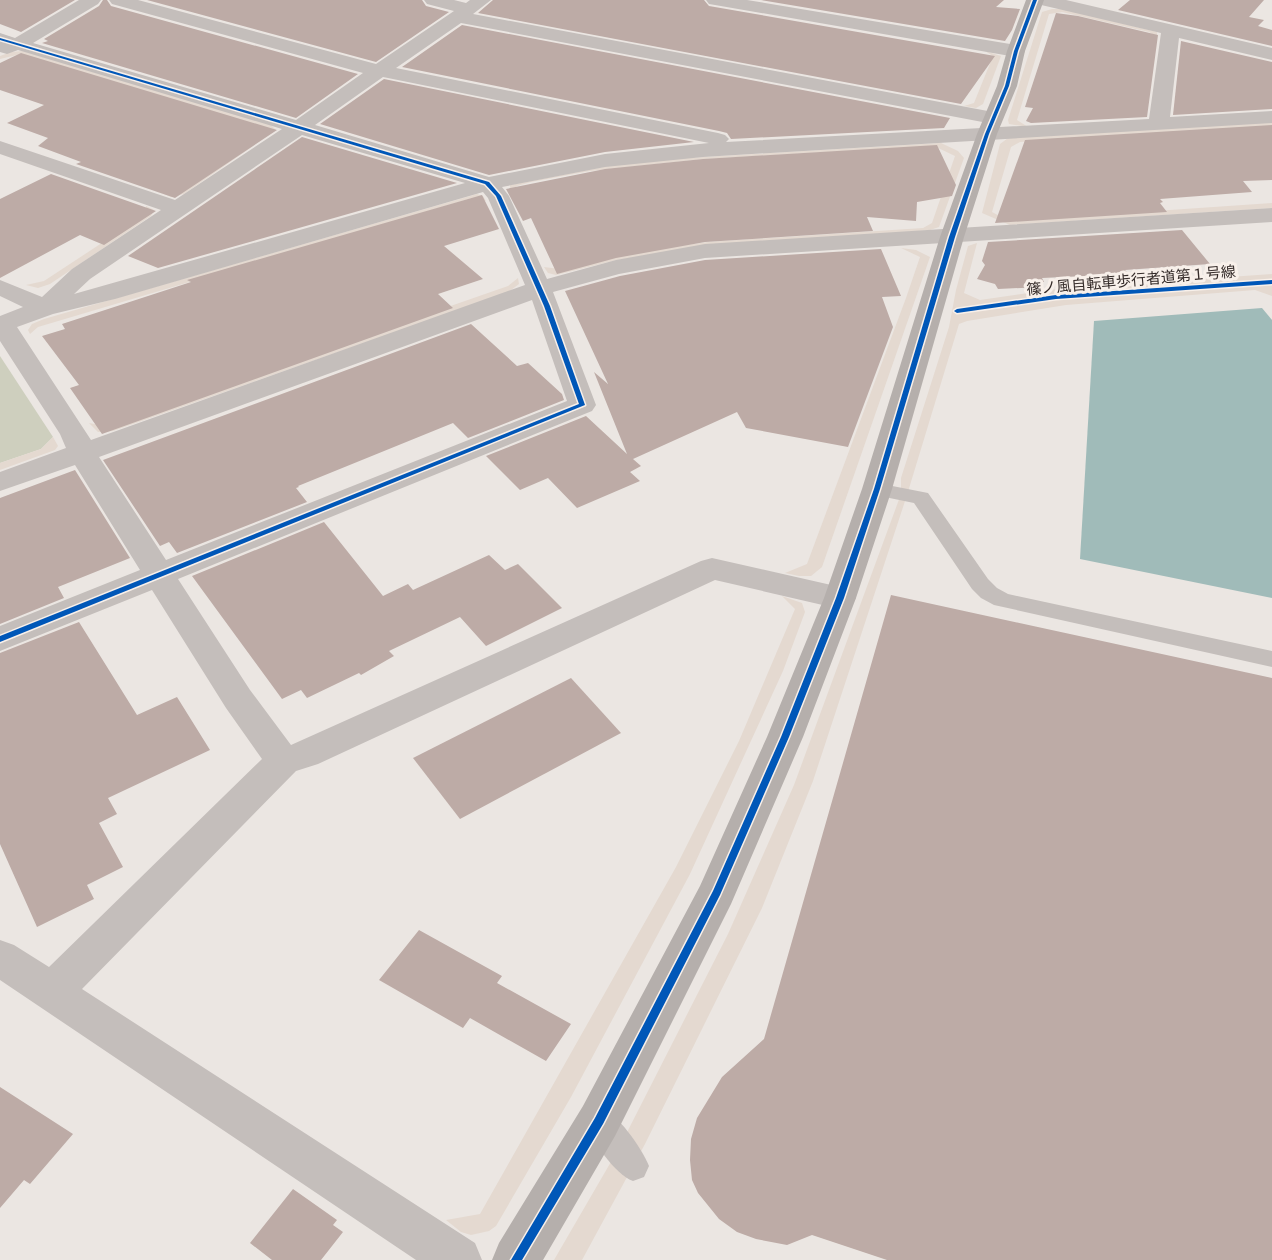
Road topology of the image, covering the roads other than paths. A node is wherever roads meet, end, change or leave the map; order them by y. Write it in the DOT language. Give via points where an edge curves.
graph roads {
  1 [pos="92,0"];
  2 [pos="118,0"];
  3 [pos="433,0"];
  4 [pos="714,0"];
  5 [pos="824,0"];
  6 [pos="1035,0"];
  7 [pos="1043,0"];
  8 [pos="470,8"];
  9 [pos="801,15"];
  10 [pos="1171,30"];
  11 [pos="6,44"];
  12 [pos="1016,51"];
  13 [pos="1272,54"];
  14 [pos="381,71"];
  15 [pos="1272,117"];
  16 [pos="1160,124"];
  17 [pos="990,126"];
  18 [pos="298,128"];
  19 [pos="753,146"];
  20 [pos="0,147"];
  21 [pos="487,183"];
  22 [pos="178,209"];
  23 [pos="1272,215"];
  24 [pos="952,237"];
  25 [pos="0,287"];
  26 [pos="538,289"];
  27 [pos="45,308"];
  28 [pos="1,324"];
  29 [pos="84,452"];
  30 [pos="0,482"];
  31 [pos="877,489"];
  32 [pos="161,576"];
  33 [pos="840,598"];
  34 [pos="0,639"];
  35 [pos="1272,659"];
  36 [pos="283,760"];
  37 [pos="0,958"];
  38 [pos="53,991"];
  39 [pos="598,1121"];
  40 [pos="633,1166"];
  41 [pos="458,1260"];
  42 [pos="516,1260"];
  1 -- 11 [label="street"];
  2 -- 14 [label="street"];
  3 -- 8 [label="street"];
  4 -- 9 [label="street"];
  5 -- 9 [label="street"];
  6 -- 12 [label="street"];
  7 -- 10 [label="street"];
  8 -- 14 [label="street"];
  8 -- 17 [label="street"];
  9 -- 12 [label="street"];
  10 -- 13 [label="street"];
  10 -- 16 [label="street"];
  11 -- 18 [label="street"];
  12 -- 17 [label="street"];
  14 -- 18 [label="street"];
  14 -- 19 [label="street"];
  15 -- 16 [label="street"];
  16 -- 17 [label="street"];
  17 -- 19 [label="street"];
  17 -- 24 [label="street"];
  18 -- 21 [label="street"];
  18 -- 22 [label="street"];
  19 -- 21 [label="street" via="609,159"];
  20 -- 22 [label="street"];
  21 -- 26 [label="street" via="498,196"];
  21 -- 27 [label="street" via="106,294"];
  22 -- 27 [label="street" via="81,274"];
  23 -- 24 [label="street"];
  24 -- 26 [label="street" via="705,251 616,267"];
  24 -- 31 [label="street"];
  25 -- 27 [label="street"];
  26 -- 29 [label="street"];
  26 -- 32 [label="street" via="582,405"];
  27 -- 28 [label="street"];
  28 -- 29 [label="street"];
  29 -- 30 [label="street"];
  29 -- 32 [label="street"];
  31 -- 33 [label="street"];
  31 -- 35 [label="lane" via="921,498 980,584 1002,600"];
  32 -- 34 [label="street"];
  32 -- 36 [label="street" via="238,699"];
  33 -- 36 [label="street" via="712,569 305,754"];
  33 -- 39 [label="street" via="717,892"];
  36 -- 38 [label="street"];
  37 -- 38 [label="street"];
  38 -- 41 [label="street"];
  39 -- 40 [label="lane"];
  39 -- 42 [label="street"];
}
